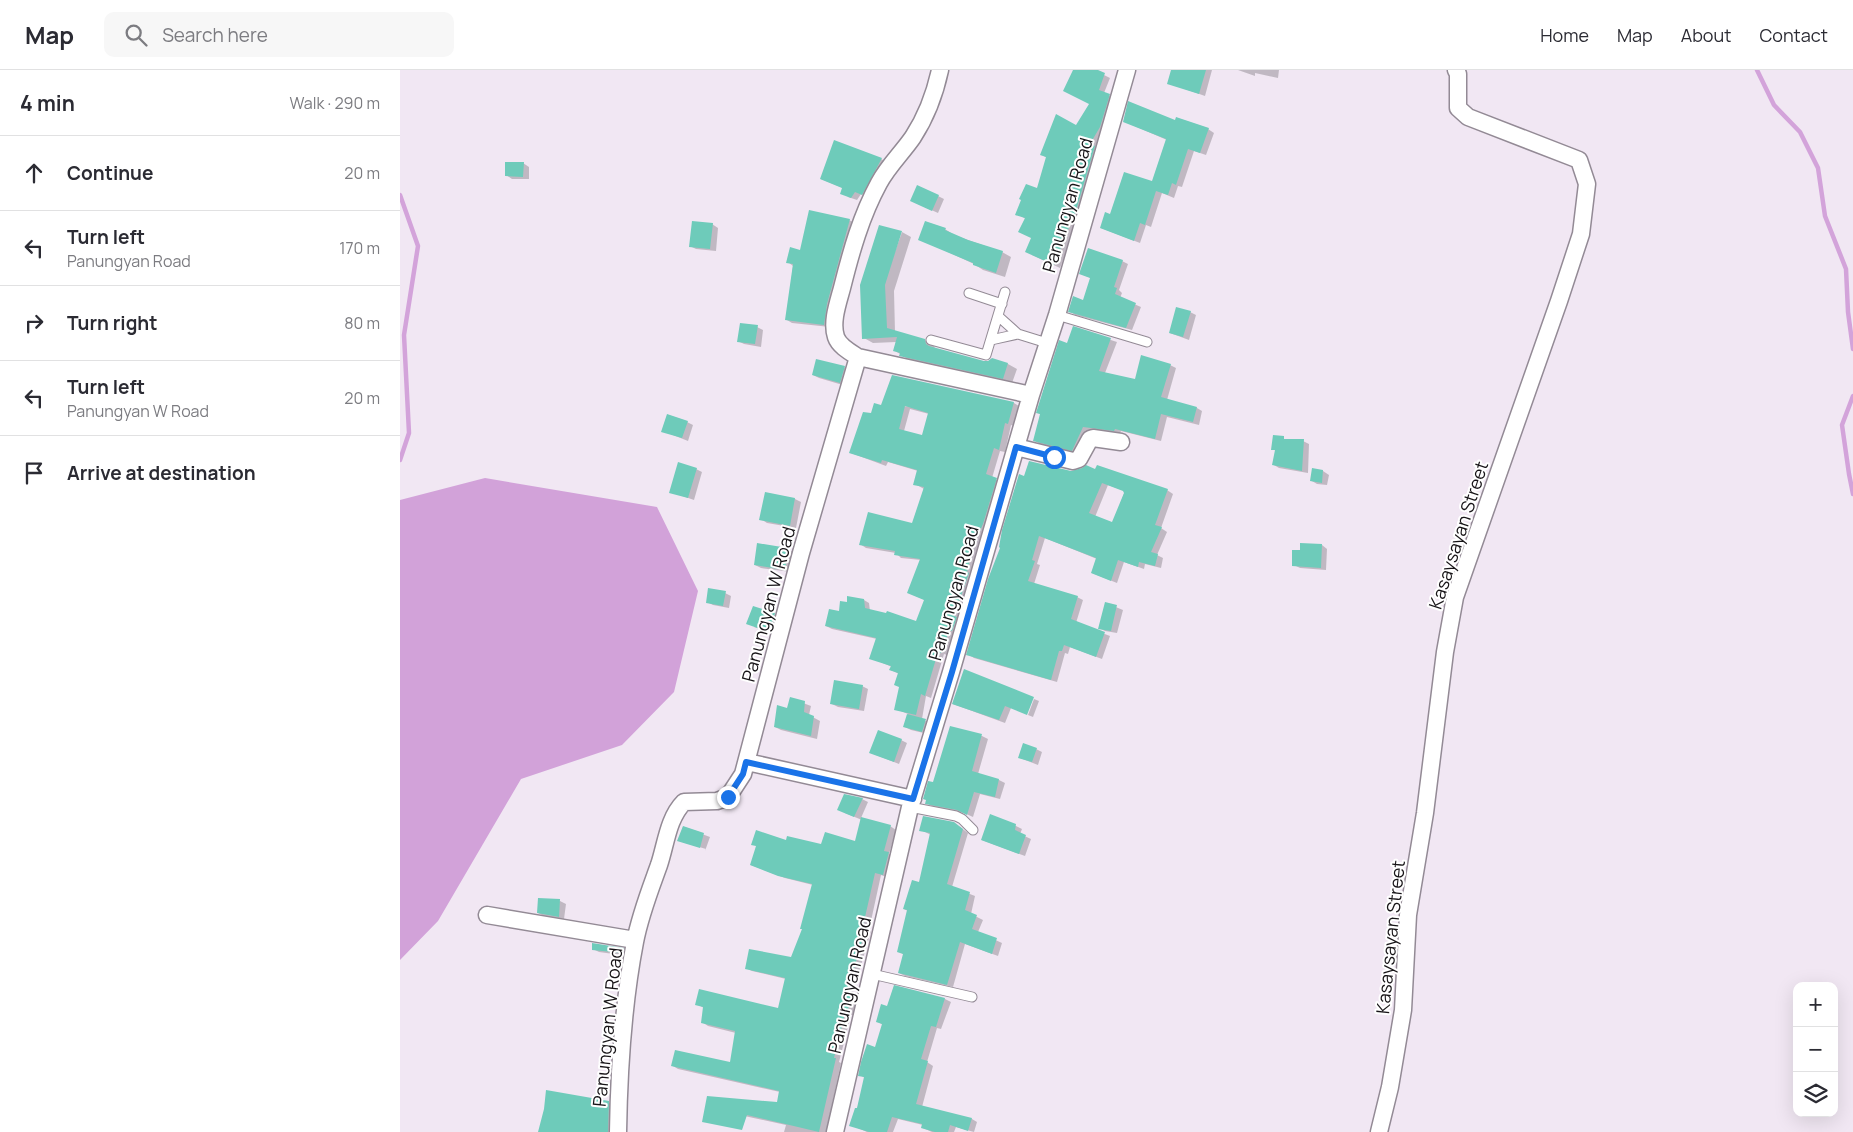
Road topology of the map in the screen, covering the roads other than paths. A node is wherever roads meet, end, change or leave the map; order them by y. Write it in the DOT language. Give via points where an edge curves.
graph roads {
  1 [pos="940,70"];
  2 [pos="1127,70"];
  3 [pos="1456,70"];
  4 [pos="1005,292"];
  5 [pos="969,293"];
  6 [pos="1002,304"];
  7 [pos="1057,315"];
  8 [pos="998,316"];
  9 [pos="1018,334"];
  10 [pos="931,340"];
  11 [pos="990,340"];
  12 [pos="1146,342"];
  13 [pos="1047,343"];
  14 [pos="858,357"];
  15 [pos="1031,395"];
  16 [pos="1122,442"];
  17 [pos="1016,447"];
  18 [pos="746,762"];
  19 [pos="912,803"];
  20 [pos="972,830"];
  21 [pos="487,916"];
  22 [pos="635,940"];
  23 [pos="872,974"];
  24 [pos="972,996"];
  25 [pos="618,1132"];
  26 [pos="836,1132"];
  27 [pos="1379,1132"];
  1 -- 14 [label="street" via="926,113 879,183 854,244 834,322 841,345"];
  2 -- 7 [label="street, Panungyan Road"];
  3 -- 27 [label="street, Kasaysayan Street" via="1458,108 1468,117 1579,160 1587,184 1581,234 1565,285 1456,597 1445,652 1425,813 1408,915 1404,1010"];
  4 -- 6 [label="lane"];
  5 -- 6 [label="lane"];
  6 -- 8 [label="lane"];
  7 -- 12 [label="lane"];
  7 -- 13 [label="street, Panungyan Road"];
  8 -- 9 [label="lane"];
  8 -- 11 [label="lane"];
  9 -- 11 [label="lane"];
  9 -- 13 [label="lane"];
  10 -- 11 [label="lane" via="986,354"];
  13 -- 15 [label="street, Panungyan Road"];
  14 -- 15 [label="street"];
  14 -- 18 [label="street, Panungyan W Road"];
  15 -- 17 [label="street, Panungyan Road"];
  16 -- 17 [label="street" via="1090,439 1079,459 1073,462"];
  17 -- 19 [label="street, Panungyan Road"];
  18 -- 19 [label="street"];
  18 -- 22 [label="street, Panungyan W Road" via="743,774 728,797 717,801 684,802 678,808"];
  19 -- 20 [label="lane" via="956,816"];
  19 -- 23 [label="street, Panungyan Road"];
  21 -- 22 [label="street"];
  22 -- 25 [label="street, Panungyan W Road" via="627,992"];
  23 -- 24 [label="lane"];
  23 -- 26 [label="street, Panungyan Road"];
}
